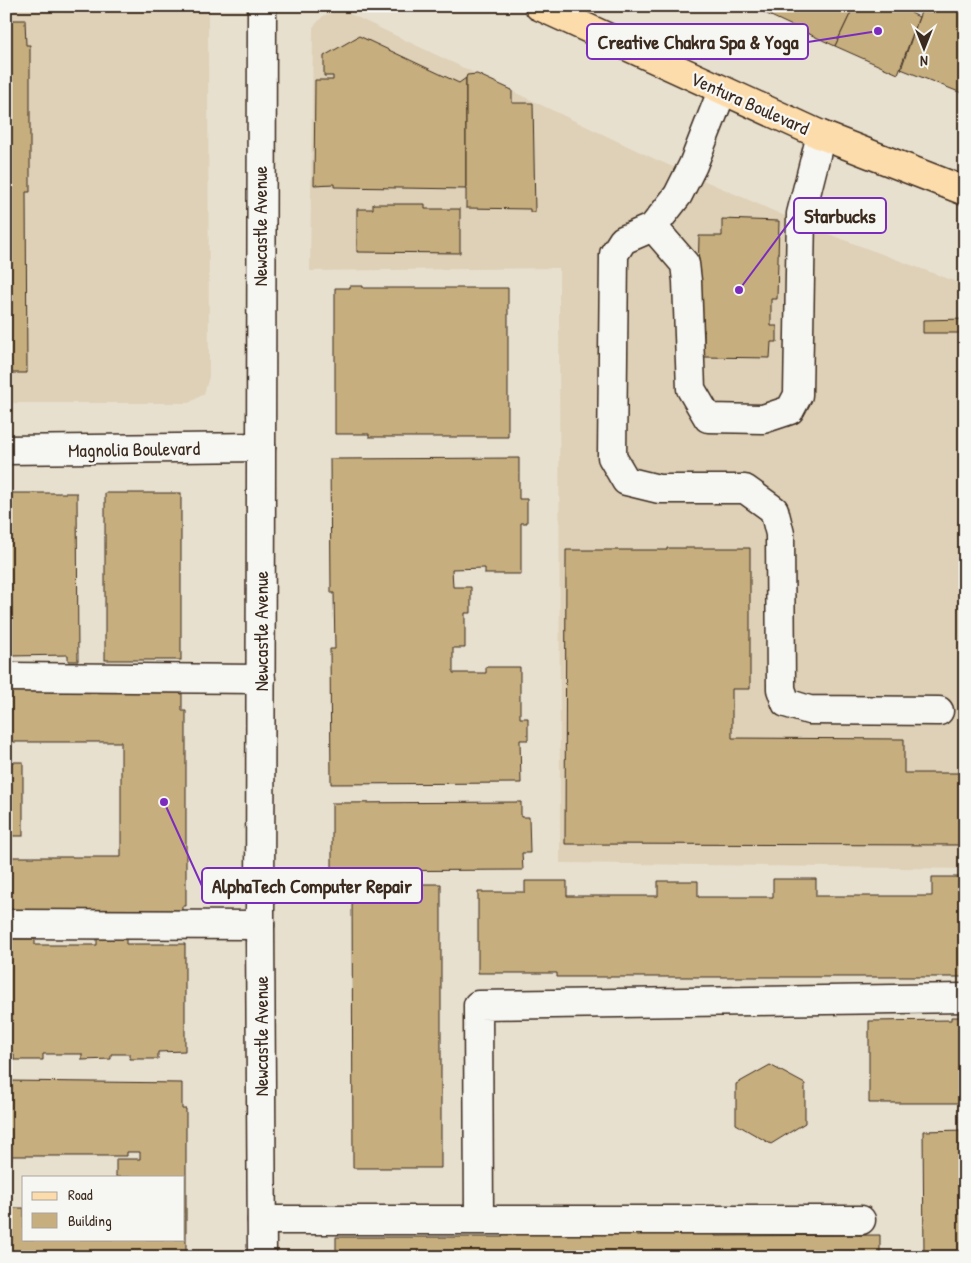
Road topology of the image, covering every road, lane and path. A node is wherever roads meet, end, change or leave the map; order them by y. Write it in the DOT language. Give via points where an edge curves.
graph roads {
  1 [pos="262,6"];
  2 [pos="539,6"];
  3 [pos="722,91"];
  4 [pos="821,135"];
  5 [pos="965,191"];
  6 [pos="653,227"];
  7 [pos="261,448"];
  8 [pos="6,450"];
  9 [pos="6,676"];
  10 [pos="261,679"];
  11 [pos="939,711"];
  12 [pos="6,924"];
  13 [pos="260,924"];
  14 [pos="965,998"];
  15 [pos="479,1219"];
  16 [pos="262,1220"];
  17 [pos="862,1220"];
  18 [pos="262,1257"];
  1 -- 7 [label="street, Newcastle Avenue"];
  2 -- 3 [label="main road, Ventura Boulevard"];
  3 -- 4 [label="main road, Ventura Boulevard"];
  3 -- 6 [label="street" via="678,195"];
  4 -- 5 [label="main road, Ventura Boulevard"];
  4 -- 6 [label="street" via="801,214 798,396 790,410 764,419 708,418 690,389 685,264"];
  6 -- 11 [label="street" via="623,240 614,254 612,457 626,481 659,490 745,490 774,510 780,534 781,689 786,703 809,710"];
  7 -- 8 [label="street, Magnolia Boulevard"];
  7 -- 10 [label="street, Newcastle Avenue"];
  9 -- 10 [label="street"];
  10 -- 13 [label="street, Newcastle Avenue"];
  12 -- 13 [label="street"];
  13 -- 16 [label="street, Newcastle Avenue"];
  14 -- 15 [label="street" via="478,1005"];
  15 -- 16 [label="street"];
  15 -- 17 [label="street"];
  16 -- 18 [label="street, Newcastle Avenue"];
}
